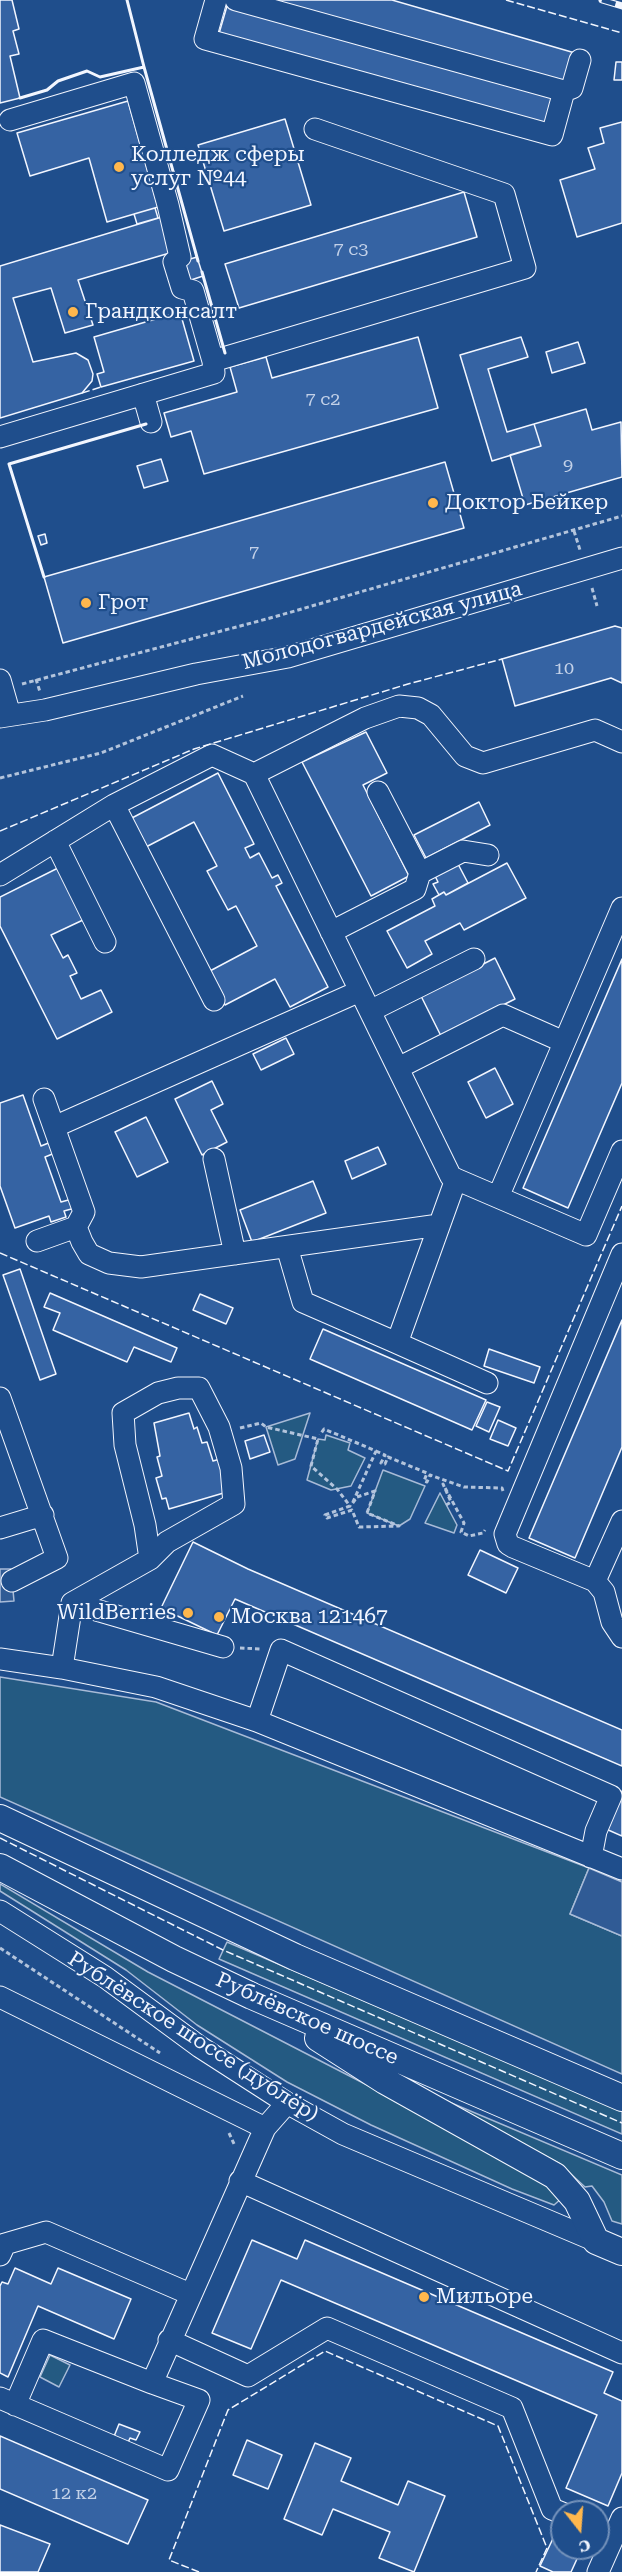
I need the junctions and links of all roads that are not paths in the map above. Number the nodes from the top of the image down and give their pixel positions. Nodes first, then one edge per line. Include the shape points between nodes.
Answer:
1 (216, 0) edge
2 (236, 0) edge
3 (580, 60) dead end
4 (564, 91) junction
5 (10, 120) dead end
6 (315, 129) dead end
7 (213, 361) junction
8 (143, 394) junction
9 (151, 422) dead end
10 (0, 437) edge
11 (616, 564) edge
12 (2, 685) edge
13 (5, 716) edge
14 (622, 742) edge
15 (254, 774) junction
16 (378, 792) dead end
17 (114, 805) junction
18 (54, 841) junction
19 (488, 855) dead end
20 (420, 873) junction
21 (0, 875) edge
22 (622, 908) edge
23 (331, 932) junction
24 (105, 942) dead end
25 (474, 959) dead end
26 (360, 991) junction
27 (214, 1000) dead end
28 (370, 1011) junction
29 (564, 1042) junction
30 (398, 1068) junction
31 (44, 1099) dead end
32 (54, 1127) junction
33 (622, 1151) edge
34 (214, 1159) dead end
35 (456, 1179) junction
36 (498, 1197) junction
37 (439, 1225) junction
38 (76, 1227) junction
39 (37, 1241) dead end
40 (287, 1246) junction
41 (236, 1254) junction
42 (622, 1254) edge
43 (397, 1343) junction
44 (487, 1383) dead end
45 (0, 1398) edge
46 (43, 1515) junction
47 (622, 1521) edge
48 (0, 1528) edge
49 (150, 1558) junction
50 (622, 1562) edge
51 (12, 1581) dead end
52 (600, 1586) junction
53 (72, 1603) junction
54 (622, 1636) edge
55 (223, 1647) road end
56 (0, 1659) edge
57 (62, 1668) junction
58 (257, 1721) junction
59 (0, 1818) edge
60 (591, 1857) junction
61 (0, 1867) edge
62 (622, 1869) edge
63 (2, 1916) edge
64 (252, 1996) junction
65 (0, 1997) edge
66 (622, 2098) edge
67 (287, 2103) junction
68 (265, 2128) junction
69 (622, 2156) edge
70 (240, 2181) junction
71 (596, 2241) junction
72 (622, 2252) edge
73 (0, 2255) edge
74 (190, 2294) junction
75 (169, 2340) junction
76 (622, 2353) edge
77 (152, 2383) junction
78 (7, 2402) edge
79 (550, 2504) edge
80 (611, 2528) edge
81 (598, 2572) edge

1 - 4 street via 205,39 552,135
2 - 4 street
3 - 4 street via 572,88
5 - 7 street via 134,83 180,257 174,262 182,288 193,291
6 - 7 street via 504,194 525,268
7 - 8 street via 214,373
8 - 9 street
8 - 10 street
11 - 13 street, Молодогвардейская улица via 288,657
12 - 13 street
14 - 15 street via 596,730 483,764 465,756 431,715 418,708 399,706 365,718
15 - 17 street via 212,755
15 - 23 street
16 - 20 street
17 - 18 street
17 - 27 street
18 - 21 street
18 - 24 street
19 - 20 street via 463,851
20 - 23 street via 415,889
22 - 29 street
23 - 26 street
25 - 28 street
26 - 28 street
26 - 32 street
28 - 30 street
29 - 30 street via 503,1015
29 - 36 street
30 - 35 street via 451,1177
31 - 32 street
32 - 38 street via 84,1212
33 - 36 street via 586,1235
34 - 41 street
35 - 36 street
35 - 37 street
37 - 40 street
37 - 43 street
38 - 39 street
38 - 41 street via 89,1254 109,1263 141,1267
40 - 41 street
40 - 43 street via 303,1302
42 - 52 street via 505,1534 513,1547
43 - 44 street
45 - 46 street
46 - 48 street
46 - 51 street via 57,1558
47 - 52 street
49 - 49 street via 167,1542 234,1504 231,1468 220,1430 199,1388 158,1393 123,1413 125,1445
49 - 53 street
50 - 52 street
52 - 54 street via 612,1622
53 - 55 street
53 - 57 street
56 - 57 street
57 - 58 street via 156,1687
58 - 60 street
58 - 60 street via 281,1650 611,1796 596,1831
59 - 66 main road via 295,1957
60 - 62 street
61 - 64 main road, Рублёвское шоссе
63 - 67 street, Рублёвское шоссе (дублёр) via 105,1977 200,2047
64 - 69 main road, Рублёвское шоссе
64 - 71 main road via 385,2081 555,2176 578,2201
65 - 68 street
67 - 68 street
67 - 71 street, Рублёвское шоссе (дублёр) via 343,2134
68 - 70 street
70 - 74 street
70 - 76 street
71 - 72 main road, Рублёвское шоссе (дублёр)
73 - 74 street via 5,2244 46,2232
74 - 75 street
75 - 77 street
75 - 79 street via 248,2376 327,2328 513,2408
77 - 78 street via 43,2340
77 - 78 street via 199,2400 168,2470
80 - 81 street

